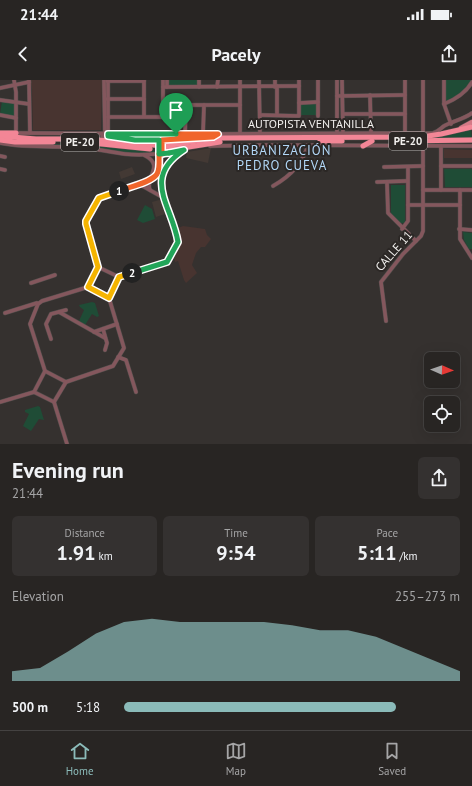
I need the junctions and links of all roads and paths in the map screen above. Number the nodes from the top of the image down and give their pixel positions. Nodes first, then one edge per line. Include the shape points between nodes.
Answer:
1 (14, 80) edge
2 (163, 80) edge
3 (167, 80) edge
4 (199, 80) edge
5 (218, 80) edge
6 (240, 80) edge
7 (259, 80) edge
8 (275, 80) edge
9 (299, 80) edge
10 (318, 80) edge
11 (337, 80) edge
12 (342, 80) edge
13 (405, 80) edge
14 (423, 80) edge
15 (444, 80) edge
16 (29, 81) edge
17 (106, 81) edge
18 (144, 81) edge
19 (472, 82) edge
20 (15, 86) junction
21 (276, 86) junction
22 (299, 86) junction
23 (165, 87) junction
24 (199, 87) junction
25 (218, 87) junction
26 (240, 87) junction
27 (259, 87) junction
28 (0, 88) edge
29 (370, 95) junction
30 (405, 95) junction
31 (337, 96) junction
32 (343, 96) junction
33 (106, 99) junction
34 (144, 99) junction
35 (0, 100) edge
36 (318, 102) junction
37 (16, 103) junction
38 (299, 103) junction
39 (29, 104) junction
40 (444, 104) junction
41 (163, 105) junction
42 (186, 105) junction
43 (204, 105) junction
44 (240, 105) junction
45 (472, 113) edge
46 (343, 114) junction
47 (371, 114) junction
48 (405, 114) junction
49 (0, 115) edge
50 (260, 115) junction
51 (277, 115) junction
52 (144, 116) junction
53 (163, 116) junction
54 (318, 116) dead end
55 (108, 117) junction
56 (185, 117) junction
57 (16, 118) junction
58 (472, 122) edge
59 (450, 124) junction
60 (472, 127) edge
61 (459, 129) junction
62 (0, 132) edge
63 (16, 133) junction
64 (30, 133) junction
65 (260, 133) junction
66 (371, 133) junction
67 (378, 133) junction
68 (423, 133) junction
69 (185, 134) junction
70 (203, 134) junction
71 (218, 134) junction
72 (240, 134) junction
73 (405, 134) junction
74 (107, 135) junction
75 (0, 136) edge
76 (340, 137) junction
77 (387, 137) junction
78 (247, 138) junction
79 (0, 140) edge
80 (472, 140) edge
81 (372, 141) junction
82 (0, 143) edge
83 (308, 145) junction
84 (363, 146) junction
85 (423, 146) junction
86 (441, 146) junction
87 (472, 146) edge
88 (160, 147) junction
89 (184, 150) junction
90 (143, 155) junction
91 (0, 156) edge
92 (5, 157) dead end
93 (423, 166) junction
94 (441, 166) junction
95 (472, 166) edge
96 (384, 167) dead end
97 (408, 167) junction
98 (0, 169) edge
99 (5, 170) dead end
100 (150, 179) junction
101 (161, 179) junction
102 (407, 181) junction
103 (377, 182) dead end
104 (387, 182) junction
105 (139, 184) junction
106 (161, 184) junction
107 (273, 186) dead end
108 (150, 190) junction
109 (423, 190) junction
110 (441, 190) junction
111 (460, 190) junction
112 (472, 190) edge
113 (154, 192) junction
114 (164, 198) junction
115 (408, 205) junction
116 (424, 205) junction
117 (460, 205) junction
118 (402, 229) junction
119 (459, 229) junction
120 (472, 230) edge
121 (416, 241) junction
122 (472, 258) edge
123 (98, 267) junction
124 (55, 275) dead end
125 (119, 277) junction
126 (31, 283) dead end
127 (88, 287) junction
128 (109, 298) junction
129 (38, 304) junction
130 (66, 310) dead end
131 (59, 312) junction
132 (5, 313) dead end
133 (386, 321) dead end
134 (117, 324) junction
135 (103, 329) junction
136 (94, 332) junction
137 (105, 338) junction
138 (51, 339) dead end
139 (104, 350) dead end
140 (118, 357) junction
141 (45, 371) junction
142 (66, 382) junction
143 (34, 392) junction
144 (136, 392) dead end
145 (0, 402) edge
146 (54, 402) junction
147 (67, 444) edge

1 - 20 street
2 - 23 street
3 - 23 street
4 - 24 street
5 - 25 street
6 - 26 street
7 - 27 street
8 - 21 street
9 - 22 street
10 - 36 street
11 - 31 street
12 - 32 street
13 - 30 street
14 - 68 street
15 - 40 street
16 - 20 street
16 - 39 street
17 - 18 street
17 - 33 street
18 - 34 street
19 - 40 street via 463,93
20 - 28 street
20 - 37 street
21 - 22 street
21 - 27 street
21 - 51 street
22 - 38 street
23 - 24 street
23 - 41 street
24 - 25 street
25 - 26 street
26 - 27 street
26 - 44 street
27 - 50 street
29 - 30 street
29 - 32 street
29 - 47 street
30 - 48 street
31 - 32 street
31 - 76 street
32 - 46 street
33 - 34 street
33 - 55 street
33 - 74 street
34 - 52 street
35 - 37 street
36 - 38 street
36 - 54 street
37 - 39 street
37 - 57 street
38 - 51 street via 299,116
39 - 64 street
40 - 59 street
41 - 42 street
41 - 53 street
42 - 43 street
42 - 56 street
43 - 44 street
43 - 70 street
44 - 72 street
45 - 59 street, AUTOPISTA VENTANILLA
46 - 47 street
46 - 76 street
47 - 48 street
47 - 66 street
48 - 73 street
49 - 57 street
50 - 51 street
50 - 65 street
52 - 53 street
52 - 55 street
53 - 56 street
55 - 74 street
56 - 69 street
57 - 63 street
58 - 61 main road
59 - 68 street, AUTOPISTA VENTANILLA via 437,132
60 - 61 highway, PE-20
61 - 77 highway, PE-20 via 428,136
62 - 63 highway
63 - 64 street
64 - 74 street
65 - 72 street, AUTOPISTA VENTANILLA
65 - 76 street, AUTOPISTA VENTANILLA
66 - 67 street, AUTOPISTA VENTANILLA
66 - 76 street, AUTOPISTA VENTANILLA
67 - 73 street, AUTOPISTA VENTANILLA
67 - 77 highway
68 - 73 street, AUTOPISTA VENTANILLA
69 - 70 street, AUTOPISTA VENTANILLA
69 - 74 street, AUTOPISTA VENTANILLA
70 - 71 street, AUTOPISTA VENTANILLA
71 - 72 street, AUTOPISTA VENTANILLA
71 - 88 street, AUTOPISTA VENTANILLA
72 - 78 highway
74 - 88 street, AUTOPISTA VENTANILLA
75 - 88 highway, PE-20 via 88,139
76 - 77 highway, PE-20
76 - 78 highway, AUTOPISTA VENTANILLA / PE-20
76 - 81 highway, PE-20
76 - 88 highway, AUTOPISTA VENTANILLA / PE-20 via 219,142 176,149
78 - 88 highway, AUTOPISTA VENTANILLA / PE-20 via 211,139
79 - 88 highway, PE-20
80 - 81 highway, PE-20
81 - 84 highway
82 - 90 street via 97,149
83 - 84 street, AUTOPISTA VENTANILLA
83 - 89 street, AUTOPISTA VENTANILLA via 226,145
83 - 107 street via 305,156 288,176
84 - 85 street, AUTOPISTA VENTANILLA
85 - 86 street, AUTOPISTA VENTANILLA
85 - 93 street, CALLE 11
86 - 87 street, AUTOPISTA VENTANILLA
86 - 94 street
88 - 89 street, AUTOPISTA VENTANILLA
88 - 90 street
88 - 100 street via 158,171
88 - 101 street
89 - 101 street via 170,161
90 - 100 street via 150,158 153,163 154,170
91 - 92 street
93 - 97 street
93 - 109 street, CALLE 11
94 - 95 street
94 - 110 street
96 - 97 street
97 - 102 street
98 - 99 street
100 - 105 street
100 - 108 street
101 - 106 street
102 - 104 street
102 - 115 street
103 - 104 street
104 - 118 street via 388,213
105 - 108 street
105 - 123 street via 100,197 86,221
106 - 113 street
106 - 114 street
108 - 113 street
109 - 110 street
109 - 116 street, CALLE 11
110 - 111 street
111 - 112 street
111 - 117 street
113 - 114 street
114 - 125 street via 178,241 169,260
115 - 116 street
115 - 118 street via 408,221
116 - 117 street
116 - 121 street, CALLE 11 via 423,231
117 - 119 street
118 - 121 street
119 - 120 street
119 - 122 street via 461,242
121 - 133 street, CALLE 11 via 381,282
123 - 125 street
123 - 127 street
124 - 126 street
125 - 128 street
127 - 128 street
127 - 129 street
128 - 134 street
129 - 132 street
129 - 141 street via 30,324
130 - 131 street
131 - 136 street
131 - 138 street via 51,314 46,324
134 - 135 street
134 - 140 street via 124,348
135 - 136 street
135 - 137 street
136 - 137 street
137 - 139 street via 107,343
140 - 142 street via 113,366
140 - 144 street via 126,360
141 - 142 street
141 - 143 street
142 - 146 street
143 - 145 street
143 - 146 street
146 - 147 street

